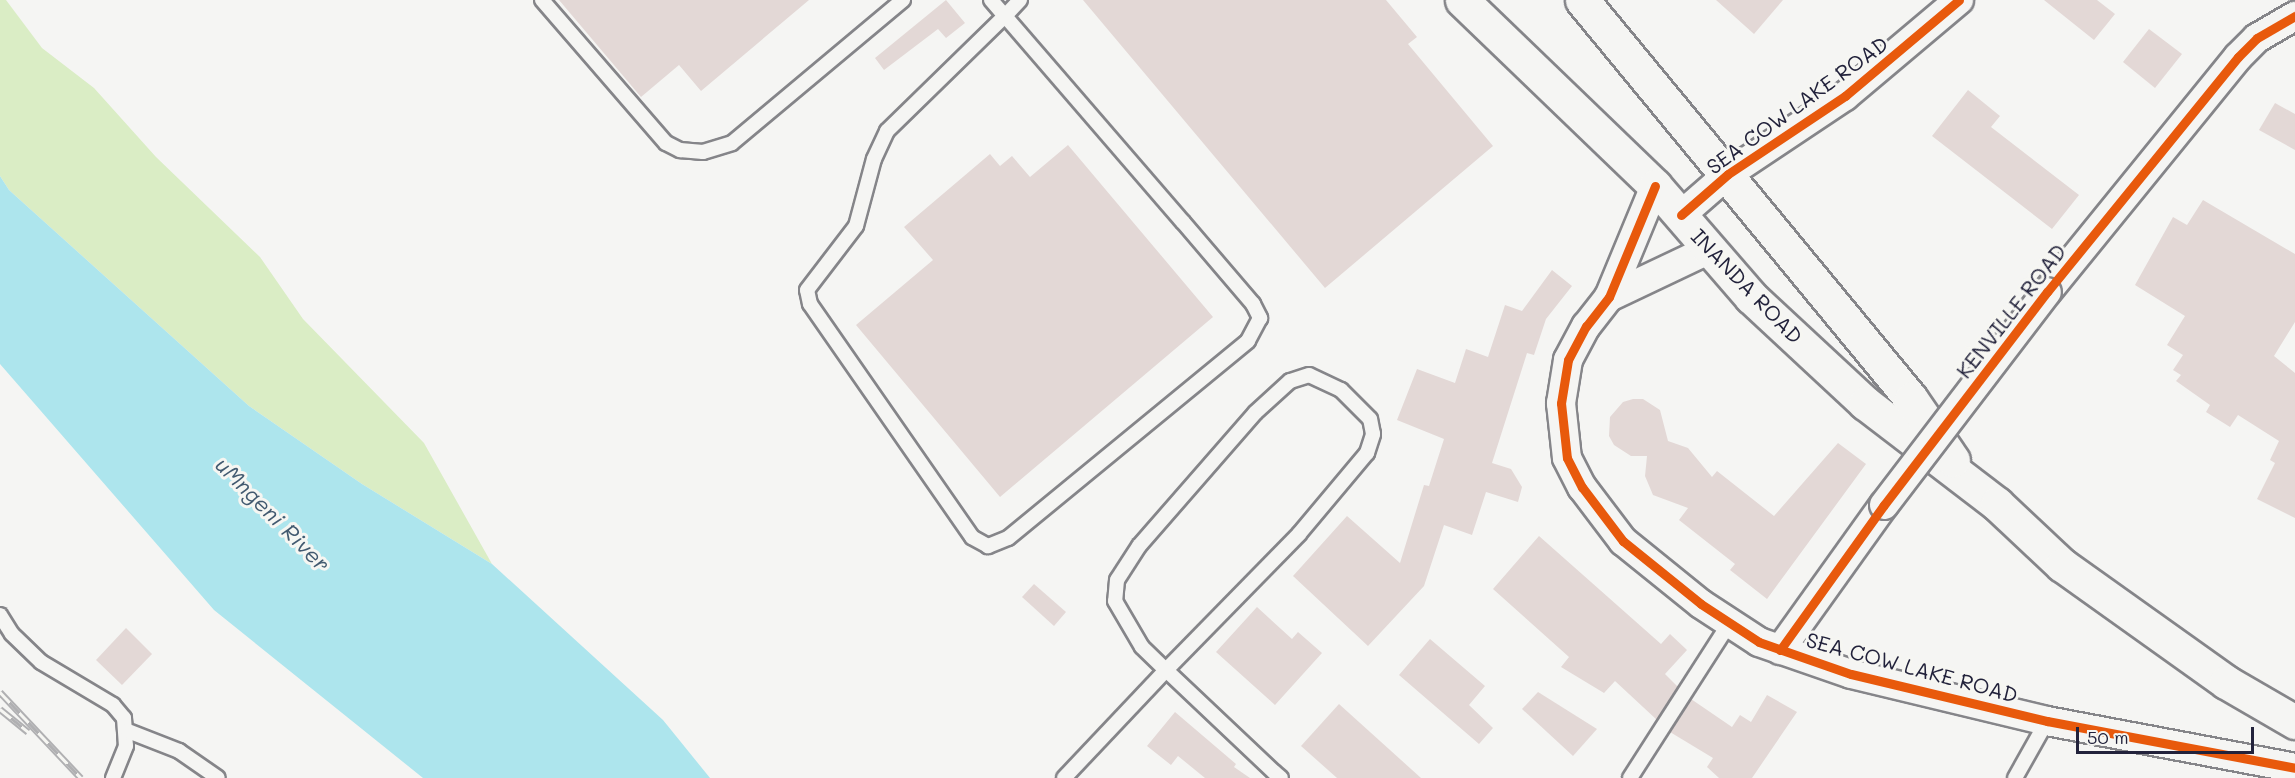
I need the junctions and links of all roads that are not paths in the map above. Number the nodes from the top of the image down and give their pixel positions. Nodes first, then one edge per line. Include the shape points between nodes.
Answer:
1 (542, 0) edge
2 (903, 0) edge
3 (991, 0) edge
4 (1020, 0) edge
5 (1462, 0) edge
6 (1582, 0) edge
7 (1959, 0) edge
8 (1005, 16) junction
9 (2295, 16) edge
10 (1728, 174) junction
11 (1655, 186) junction
12 (1681, 215) junction
13 (1708, 250) junction
14 (1609, 297) junction
15 (1967, 482) junction
16 (0, 615) edge
17 (1730, 624) junction
18 (1780, 650) junction
19 (1166, 670) junction
20 (2047, 721) junction
21 (2295, 722) edge
22 (128, 731) junction
23 (2295, 768) edge
24 (113, 778) edge
25 (218, 778) edge
26 (1064, 778) edge
27 (1281, 778) edge
28 (1630, 778) edge
29 (2015, 778) edge

1 - 2 lane via 666,143 680,150 703,152 732,143
3 - 8 lane
4 - 8 lane
5 - 11 main road, INANDA ROAD
6 - 10 main road, INANDA ROAD
7 - 10 street, SEA COW LAKE ROAD via 1845,96
8 - 8 lane via 887,130 874,159 856,226 807,290 814,311 972,537 988,546 1008,538 1248,341 1260,318 1253,304
9 - 18 street, KENVILLE ROAD, bridge via 2257,38 2238,57 2047,292 1884,505
10 - 12 street, SEA COW LAKE ROAD
10 - 15 main road, INANDA ROAD via 1826,300 1911,399
11 - 12 main road, INANDA ROAD
11 - 14 street, SEA COW LAKE ROAD
12 - 13 main road, INANDA ROAD
13 - 14 street, SEA COW LAKE ROAD
13 - 15 main road, INANDA ROAD via 1751,297 1865,403
14 - 17 street, SEA COW LAKE ROAD via 1586,326 1568,360 1561,403 1567,458 1582,487 1623,541
15 - 21 main road, INANDA ROAD via 2062,565 2207,669
16 - 22 lane via 12,634 41,662 113,705 124,718
17 - 18 street, SEA COW LAKE ROAD
17 - 28 lane
18 - 20 street, SEA COW LAKE ROAD via 1851,675
19 - 19 lane via 1129,630 1115,601 1124,563 1274,394 1290,381 1309,375 1327,381 1370,419 1373,434 1367,453 1299,534
19 - 26 lane
19 - 27 lane
20 - 23 street, SEA COW LAKE ROAD
20 - 29 lane
22 - 24 lane
22 - 25 lane via 179,751

